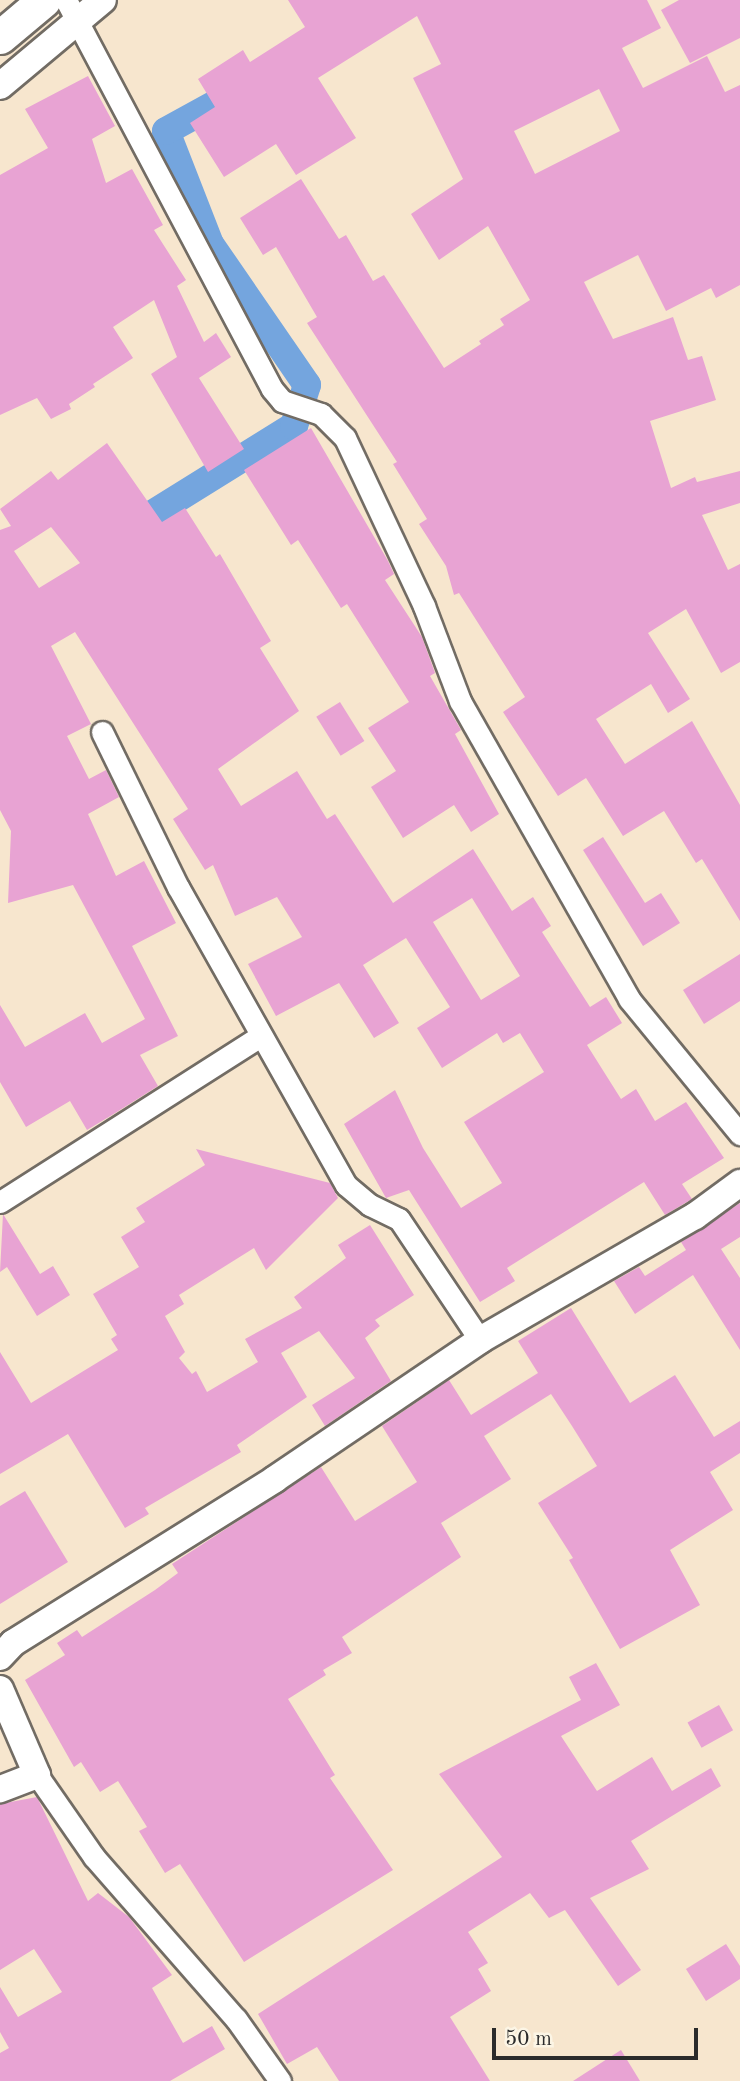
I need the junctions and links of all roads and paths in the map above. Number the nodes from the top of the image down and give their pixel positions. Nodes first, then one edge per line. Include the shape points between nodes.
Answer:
1 (44, 0) edge
2 (103, 0) edge
3 (72, 10) edge
4 (0, 37) edge
5 (0, 86) edge
6 (102, 732) dead end
7 (261, 1036) junction
8 (740, 1134) edge
9 (740, 1183) edge
10 (0, 1202) edge
11 (480, 1340) junction
12 (0, 1657) edge
13 (0, 1689) edge
14 (37, 1775) junction
15 (0, 1788) edge
16 (280, 2081) edge

1 - 4 main road
2 - 3 street
3 - 5 street
3 - 8 street via 271,389 282,401 321,414 345,438 424,606 460,701 629,999
6 - 7 street via 178,887
7 - 10 street
7 - 11 street via 346,1185 370,1205 400,1219
9 - 11 street via 695,1216
11 - 12 street via 275,1479 13,1643
13 - 14 street
14 - 15 street
14 - 16 street via 94,1857 236,2020

